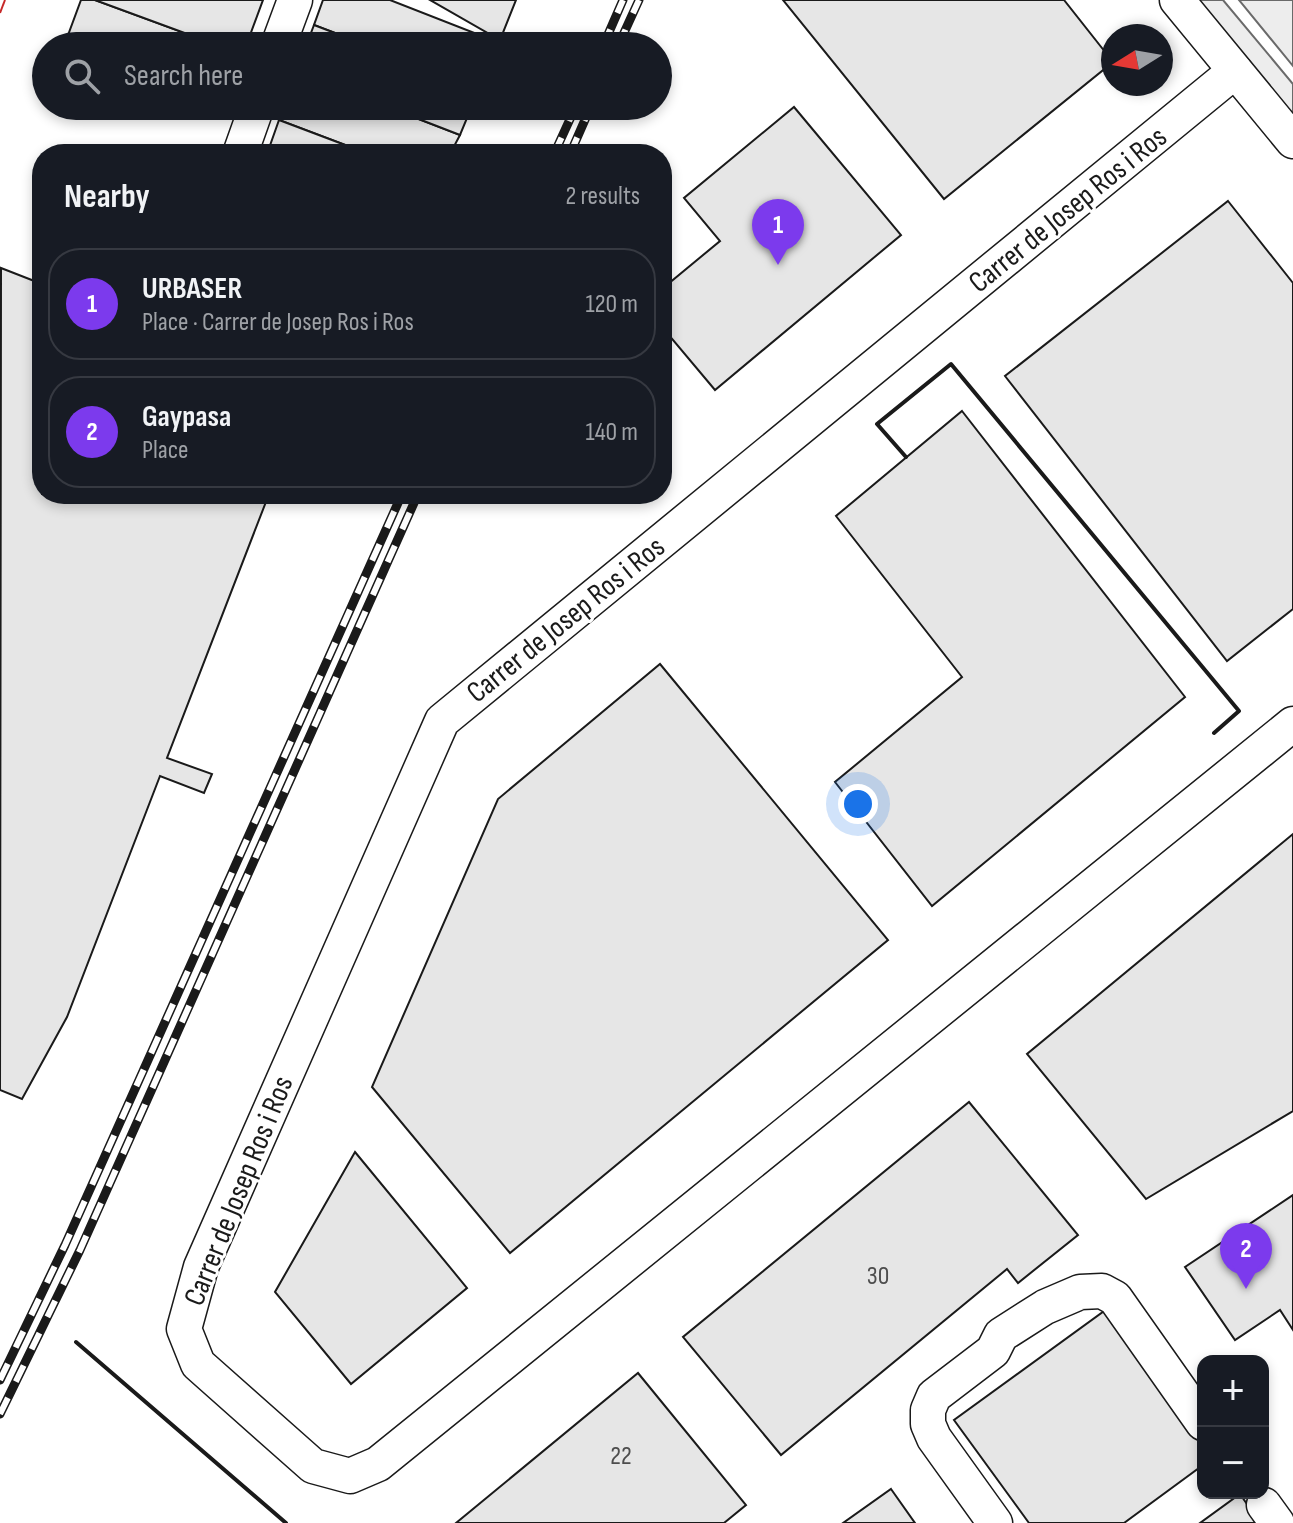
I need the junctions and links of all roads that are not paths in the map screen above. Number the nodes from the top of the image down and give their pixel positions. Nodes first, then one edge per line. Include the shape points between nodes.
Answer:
1 (295, 0) edge
2 (1177, 0) edge
3 (283, 32) edge
4 (1235, 71) junction
5 (252, 120) edge
6 (1293, 141) edge
7 (244, 144) edge
8 (1293, 724) edge
9 (1197, 1414) edge
10 (995, 1523) edge

1 - 3 street
2 - 4 street
4 - 6 street
4 - 8 street, Carrer de Josep Ros i Ros via 442,721 201,1267 184,1329 198,1364 313,1466 350,1476 378,1464
5 - 7 street
9 - 10 street via 1115,1298 1102,1291 1080,1292 1045,1307 1001,1335 993,1351 934,1396 928,1410 934,1438

